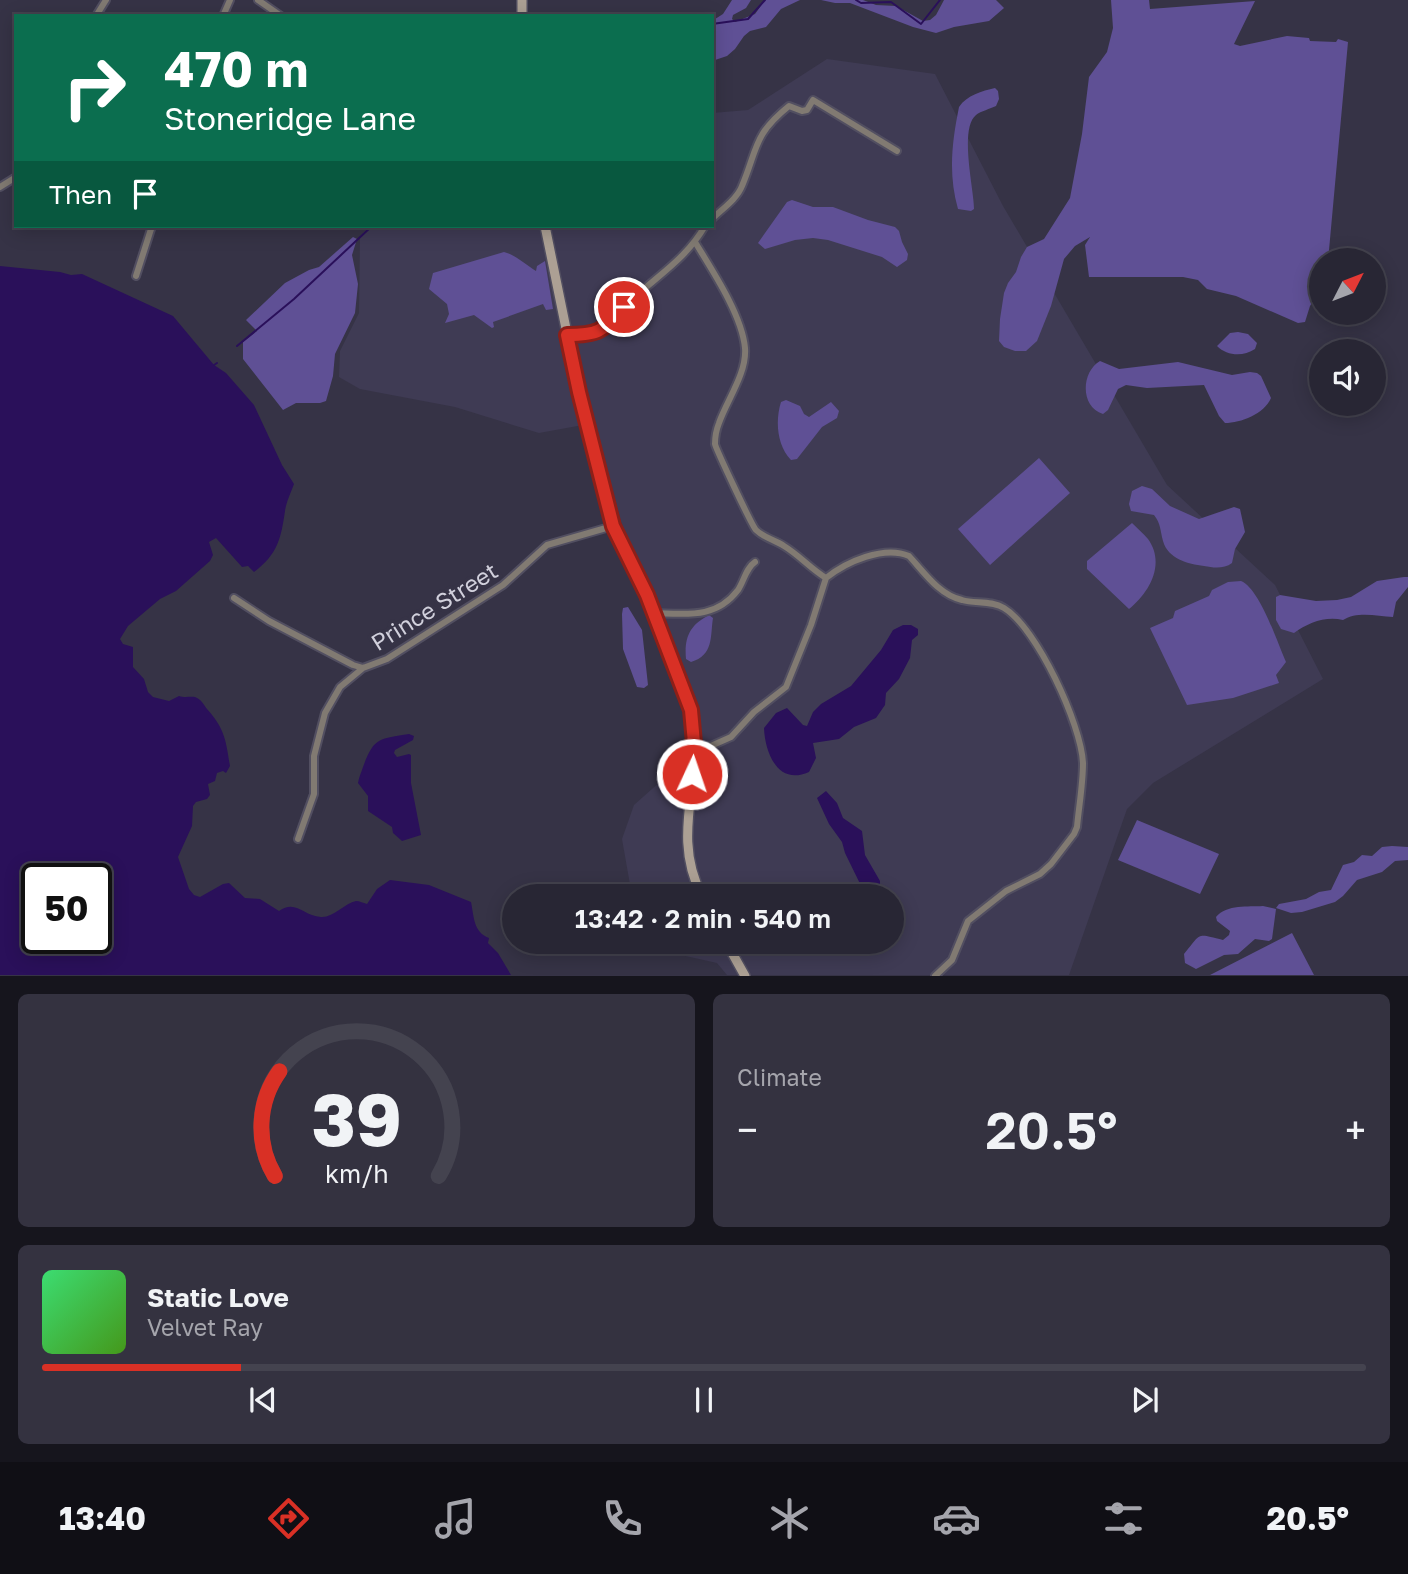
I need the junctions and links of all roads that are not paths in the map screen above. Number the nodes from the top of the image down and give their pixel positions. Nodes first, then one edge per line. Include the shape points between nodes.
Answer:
1 (258, 0) edge
2 (278, 14) edge
3 (897, 151) dead end
4 (714, 217) edge
5 (151, 228) edge
6 (545, 228) edge
7 (704, 228) edge
8 (695, 242) junction
9 (136, 275) dead end
10 (567, 335) junction
11 (613, 526) junction
12 (755, 562) dead end
13 (826, 578) junction
14 (234, 598) dead end
15 (655, 614) junction
16 (363, 668) junction
17 (695, 754) junction
18 (298, 839) dead end
19 (697, 884) edge
20 (733, 954) edge
21 (745, 975) edge
22 (935, 975) edge

1 - 2 street
3 - 4 street via 813,100 807,110 789,106 762,132 742,187
5 - 9 street
6 - 10 main road
7 - 8 street
8 - 10 street via 603,328 592,334
8 - 13 street via 732,309 745,344 715,444 755,529
10 - 11 main road
11 - 15 main road
11 - 16 street, Prince Street via 547,545 490,594 387,659
12 - 15 street via 720,608 697,614
13 - 17 street via 786,687 731,737
13 - 22 street via 860,560 902,553 949,595 1001,606 1022,625 1051,671 1078,737 1083,761 1074,834 1040,874 1006,891 968,920 952,960
14 - 16 street, Prince Street via 291,633
15 - 17 main road via 691,710
16 - 18 street via 341,687 325,713 314,756 314,794
17 - 19 main road via 687,851
20 - 21 main road

